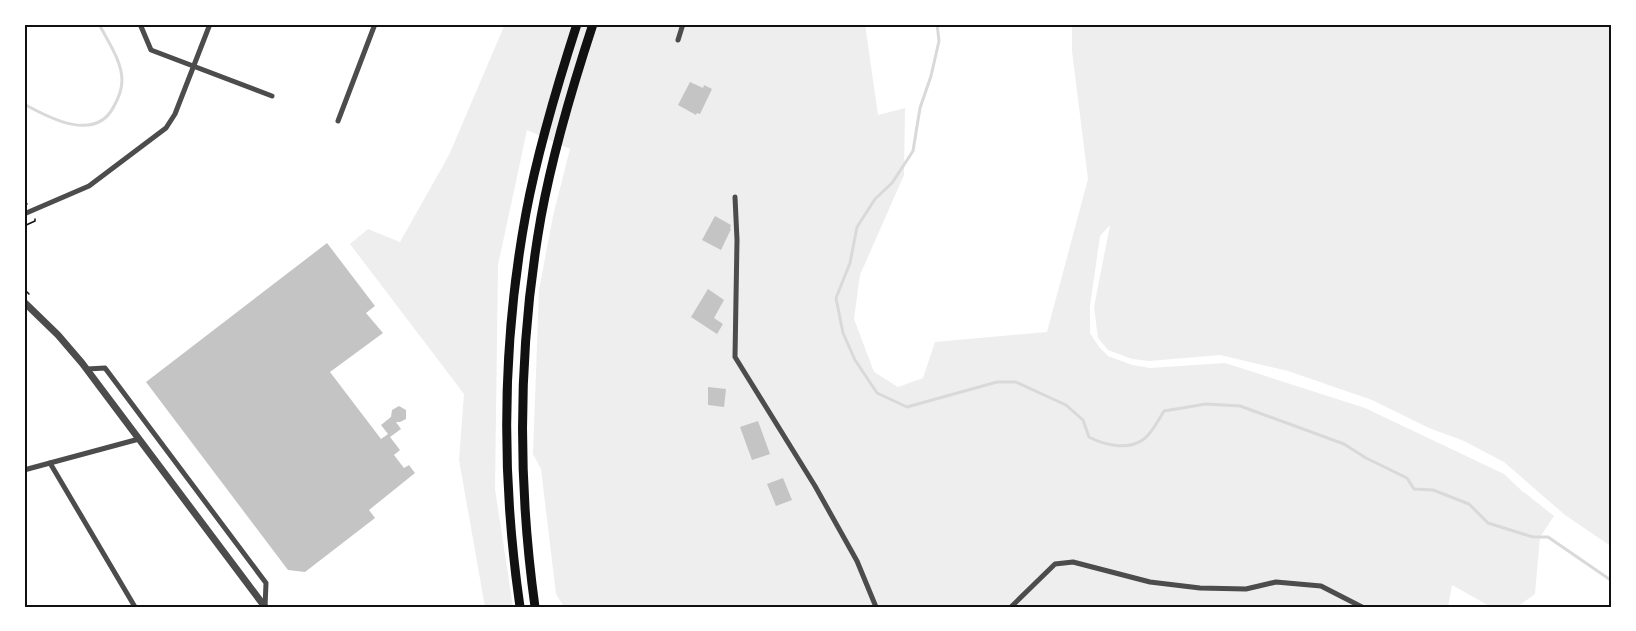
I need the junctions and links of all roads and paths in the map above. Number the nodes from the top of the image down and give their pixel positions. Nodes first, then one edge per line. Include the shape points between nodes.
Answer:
1 (140, 24) edge
2 (210, 24) edge
3 (375, 24) edge
4 (577, 24) edge
5 (592, 24) edge
6 (683, 24) edge
7 (678, 40) dead end
8 (193, 67) junction
9 (272, 96) dead end
10 (338, 121) dead end
11 (735, 197) dead end
12 (24, 214) edge
13 (24, 302) edge
14 (87, 369) junction
15 (139, 439) junction
16 (50, 463) junction
17 (24, 470) edge
18 (135, 607) edge
19 (265, 607) edge
20 (520, 607) edge
21 (535, 607) edge
22 (876, 607) edge
23 (1011, 607) edge
24 (1362, 607) edge

1 - 8 street via 152,50
2 - 8 street
3 - 10 street
4 - 20 highway via 535,173 510,334 507,468
5 - 21 highway via 549,176 528,306 522,458
6 - 7 street
8 - 9 street
8 - 12 street via 166,128 89,186
11 - 22 street via 735,357 857,561
13 - 14 street
14 - 15 street
14 - 19 street via 105,368 252,564 266,583
15 - 16 street
15 - 19 street
16 - 17 street
16 - 18 street
23 - 24 street via 1055,564 1073,561 1150,582 1200,588 1246,588 1276,582 1321,586

